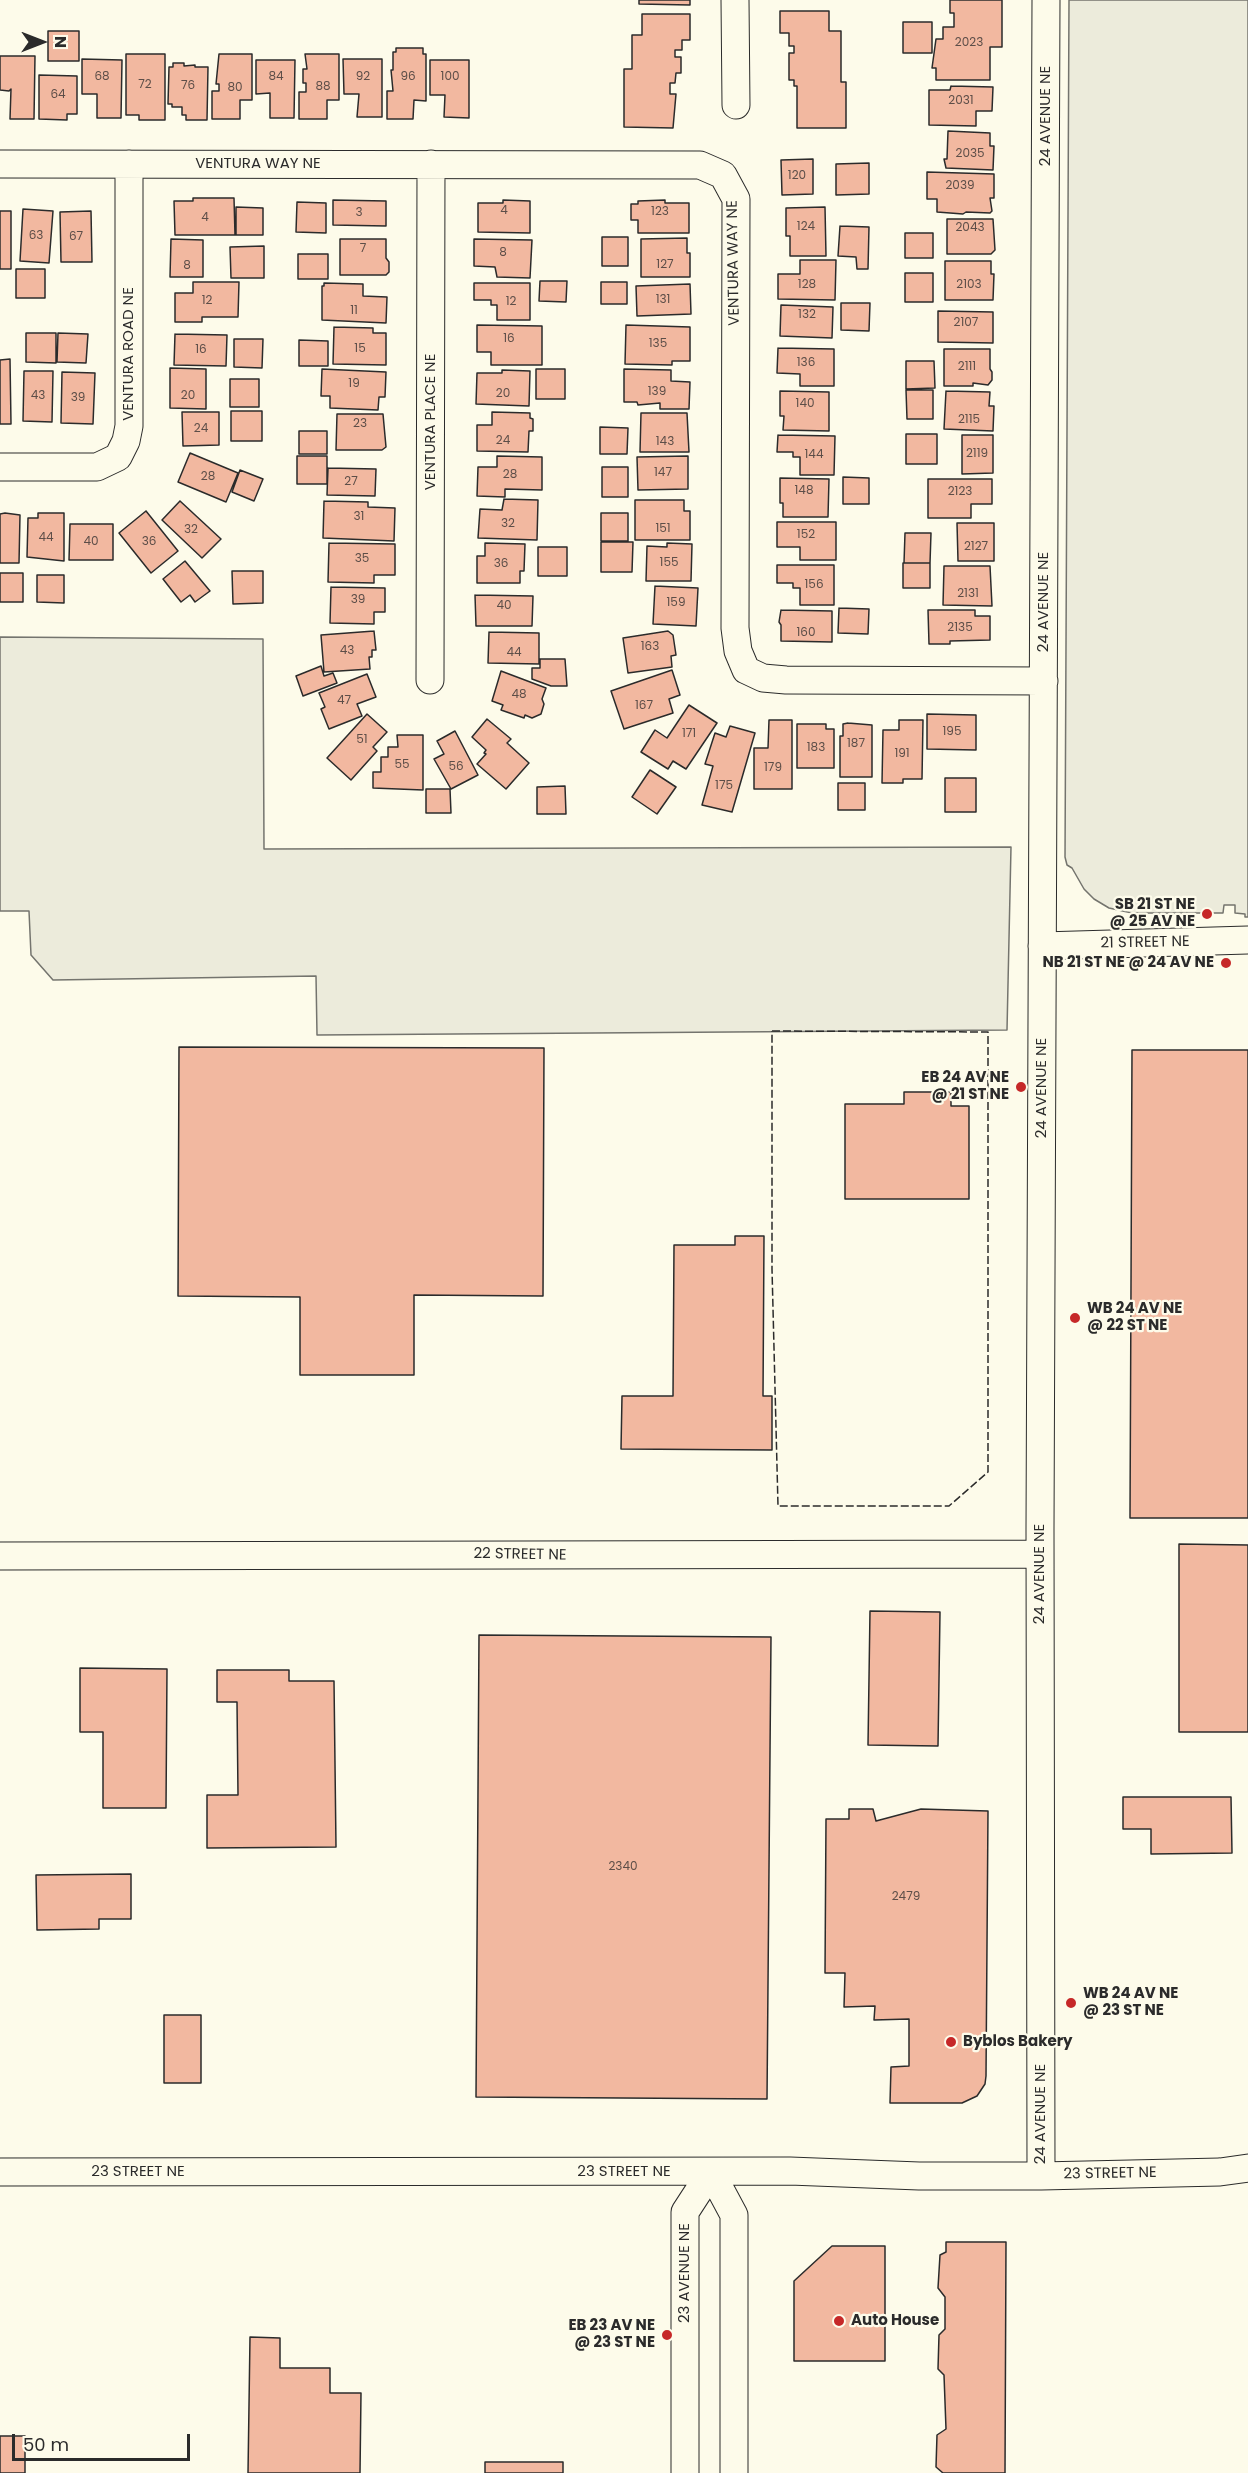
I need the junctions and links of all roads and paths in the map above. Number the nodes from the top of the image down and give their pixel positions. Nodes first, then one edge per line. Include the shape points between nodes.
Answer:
1 (735, 0) edge
2 (1046, 0) edge
3 (736, 105) dead end
4 (0, 164) edge
5 (129, 164) junction
6 (431, 164) junction
7 (0, 467) edge
8 (430, 680) dead end
9 (1044, 681) junction
10 (1248, 940) edge
11 (1042, 946) junction
12 (1040, 1554) junction
13 (0, 1556) edge
14 (1248, 2168) edge
15 (0, 2172) edge
16 (711, 2172) junction
17 (1041, 2176) junction
18 (685, 2473) edge
19 (734, 2473) edge

1 - 3 street
2 - 9 street, 24 AVENUE NE
4 - 5 street, VENTURA WAY NE
5 - 6 street, VENTURA WAY NE
5 - 7 street, VENTURA ROAD NE via 126,441 118,457 98,468
6 - 8 street, VENTURA PLACE NE
6 - 9 street, VENTURA WAY NE via 700,165 723,176 736,199 735,628 746,670 763,678 786,680
9 - 11 street, 24 AVENUE NE
10 - 11 street, 21 STREET NE
11 - 12 street, 24 AVENUE NE
12 - 13 street, 22 STREET NE
12 - 17 street, 24 AVENUE NE
14 - 17 street, 23 STREET NE
15 - 16 street, 23 STREET NE
16 - 17 street, 23 STREET NE
16 - 18 street, 23 AVENUE NE via 685,2212
16 - 19 street via 734,2215

